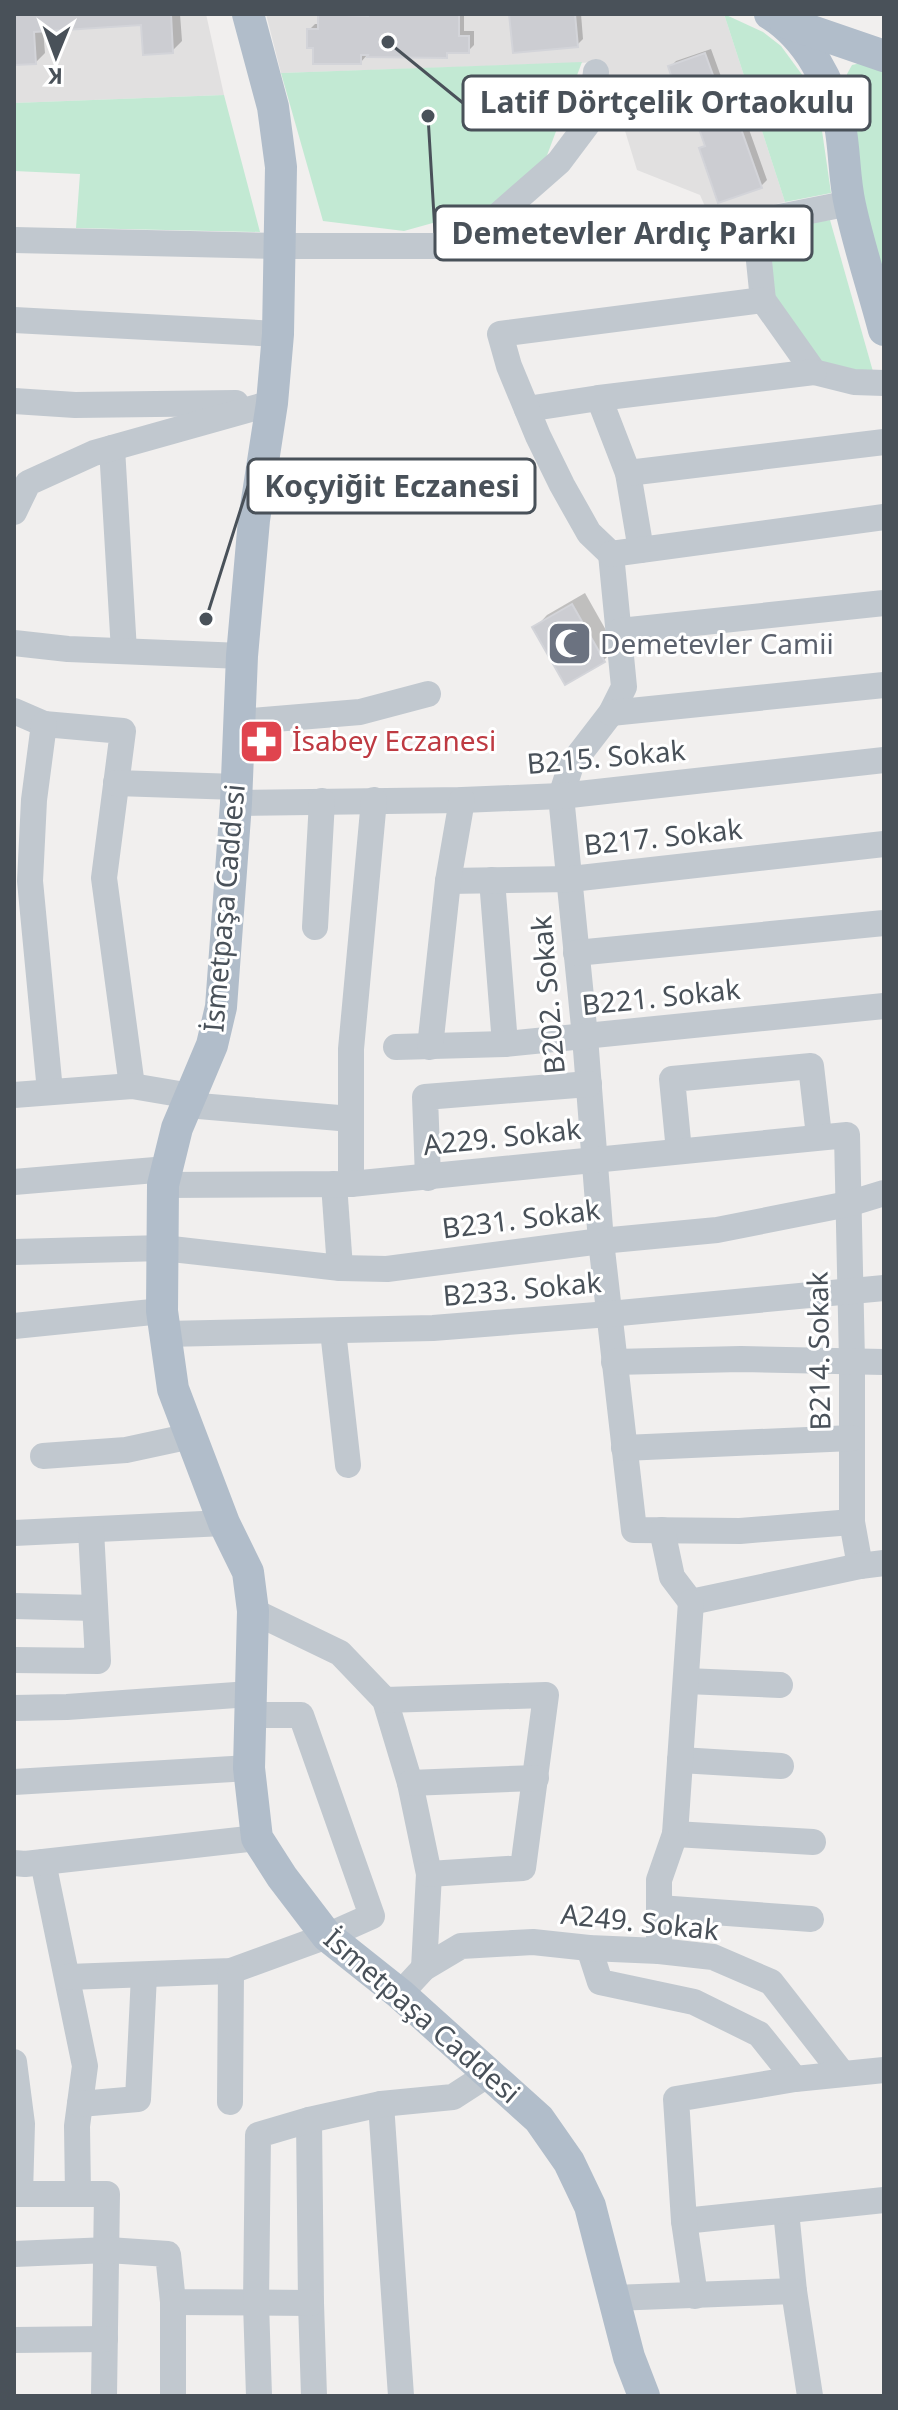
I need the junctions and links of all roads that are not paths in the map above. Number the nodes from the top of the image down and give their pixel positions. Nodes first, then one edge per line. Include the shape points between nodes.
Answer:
1 (226, 14) edge
2 (248, 14) edge
3 (770, 16) edge
4 (844, 42) junction
5 (884, 56) edge
6 (817, 65) junction
7 (596, 72) dead end
8 (850, 203) junction
9 (755, 222) junction
10 (280, 231) junction
11 (14, 240) edge
12 (442, 246) junction
13 (763, 300) junction
14 (14, 320) edge
15 (884, 330) edge
16 (278, 334) junction
17 (814, 372) junction
18 (884, 383) edge
19 (599, 398) junction
20 (14, 401) edge
21 (272, 403) junction
22 (527, 409) junction
23 (884, 442) edge
24 (112, 448) junction
25 (628, 473) junction
26 (21, 483) edge
27 (14, 512) edge
28 (884, 517) edge
29 (641, 550) junction
30 (611, 554) junction
31 (884, 603) edge
32 (620, 631) junction
33 (14, 643) edge
34 (124, 651) junction
35 (242, 656) junction
36 (884, 685) edge
37 (428, 694) dead end
38 (14, 711) edge
39 (611, 713) junction
40 (239, 722) junction
41 (44, 724) junction
42 (884, 760) edge
43 (116, 783) junction
44 (237, 795) junction
45 (561, 796) junction
46 (374, 800) junction
47 (462, 800) junction
48 (322, 801) junction
49 (884, 844) edge
50 (571, 879) junction
51 (492, 880) junction
52 (448, 881) junction
53 (884, 923) edge
54 (315, 927) dead end
55 (576, 953) junction
56 (884, 1006) edge
57 (585, 1037) junction
58 (505, 1044) junction
59 (396, 1047) dead end
60 (430, 1047) junction
61 (589, 1084) junction
62 (132, 1086) junction
63 (50, 1091) junction
64 (14, 1095) edge
65 (189, 1100) junction
66 (351, 1119) junction
67 (847, 1135) joint
68 (819, 1136) junction
69 (679, 1151) junction
70 (595, 1159) junction
71 (165, 1177) junction
72 (428, 1178) junction
73 (14, 1182) edge
74 (342, 1184) junction
75 (884, 1193) edge
76 (848, 1204) junction
77 (601, 1241) junction
78 (163, 1248) junction
79 (14, 1252) edge
80 (340, 1268) junction
81 (884, 1288) edge
82 (851, 1290) junction
83 (609, 1314) junction
84 (163, 1322) junction
85 (14, 1326) edge
86 (333, 1331) junction
87 (852, 1361) junction
88 (614, 1362) junction
89 (884, 1362) edge
90 (191, 1436) junction
91 (852, 1438) junction
92 (624, 1448) junction
93 (43, 1456) dead end
94 (348, 1465) dead end
95 (852, 1522) junction
96 (224, 1523) junction
97 (91, 1530) junction
98 (662, 1530) junction
99 (14, 1533) edge
100 (872, 1564) edge
101 (691, 1602) junction
102 (14, 1606) edge
103 (95, 1608) junction
104 (253, 1611) junction
105 (14, 1660) edge
106 (686, 1681) junction
107 (780, 1685) dead end
108 (385, 1700) junction
109 (250, 1704) junction
110 (14, 1708) edge
111 (680, 1760) junction
112 (781, 1766) dead end
113 (249, 1768) junction
114 (536, 1778) junction
115 (14, 1782) edge
116 (410, 1783) junction
117 (675, 1834) junction
118 (257, 1838) junction
119 (813, 1842) dead end
120 (43, 1862) junction
121 (14, 1863) edge
122 (429, 1874) junction
123 (659, 1908) junction
124 (811, 1919) dead end
125 (327, 1936) junction
126 (589, 1948) junction
127 (659, 1951) junction
128 (424, 1968) junction
129 (231, 1971) junction
130 (144, 1975) junction
131 (68, 1977) junction
132 (400, 1994) junction
133 (14, 2062) edge
134 (884, 2070) edge
135 (842, 2073) junction
136 (487, 2075) junction
137 (795, 2079) junction
138 (230, 2102) dead end
139 (80, 2104) junction
140 (381, 2104) junction
141 (309, 2120) junction
142 (17, 2194) edge
143 (78, 2194) junction
144 (884, 2200) edge
145 (786, 2211) junction
146 (684, 2221) junction
147 (108, 2250) junction
148 (14, 2254) edge
149 (794, 2291) junction
150 (695, 2296) junction
151 (613, 2298) junction
152 (173, 2302) junction
153 (256, 2303) junction
154 (311, 2303) junction
155 (105, 2339) junction
156 (14, 2340) edge
157 (104, 2396) edge
158 (173, 2396) edge
159 (259, 2396) edge
160 (314, 2396) edge
161 (401, 2396) edge
162 (644, 2396) edge
163 (810, 2396) edge

1 - 10 main road, İsmetpaşa Caddesi
2 - 10 main road, İsmetpaşa Caddesi via 273,107 281,167
3 - 4 main road
3 - 6 main road via 804,45
4 - 5 main road
4 - 6 main road via 822,51
6 - 8 main road via 840,123
7 - 12 street via 589,122 559,162 495,218
8 - 9 street
8 - 15 main road
9 - 12 street via 631,237
9 - 13 street
10 - 11 street
10 - 12 street
10 - 16 main road, İsmetpaşa Caddesi
13 - 17 street
13 - 22 street via 500,334
14 - 16 street
16 - 21 main road, İsmetpaşa Caddesi
17 - 18 street
17 - 19 street
19 - 22 street
19 - 25 street
20 - 21 street
21 - 24 street
21 - 35 main road, İsmetpaşa Caddesi via 254,520
22 - 30 street via 589,533
23 - 25 street
24 - 26 street
24 - 34 street
25 - 29 street
26 - 27 street
28 - 29 street
29 - 30 street
30 - 32 street, B202. Sokak
31 - 32 street
32 - 39 street, B202. Sokak via 624,687
33 - 34 street
34 - 35 street
35 - 40 main road, İsmetpaşa Caddesi
36 - 39 street
37 - 40 street via 360,712
38 - 41 street
39 - 45 street, B202. Sokak via 571,765
40 - 44 main road, İsmetpaşa Caddesi
41 - 43 street via 123,731
41 - 63 street via 30,881
42 - 45 street, B215. Sokak
43 - 44 street, B215. Sokak
43 - 62 street via 104,878
44 - 48 street, B215. Sokak
44 - 65 main road, İsmetpaşa Caddesi via 221,1007
45 - 47 street, B215. Sokak
45 - 50 street, B202. Sokak
46 - 47 street, B215. Sokak
46 - 48 street, B215. Sokak
46 - 66 street via 351,1049
47 - 52 street
48 - 54 street
49 - 50 street, B217. Sokak
50 - 51 street, B217. Sokak
50 - 55 street, B202. Sokak
51 - 52 street, B217. Sokak
51 - 58 street
52 - 60 street
53 - 55 street
55 - 57 street, B202. Sokak
56 - 57 street, B221. Sokak
57 - 58 street, B221. Sokak
57 - 61 street, B202. Sokak
58 - 60 street, B221. Sokak
59 - 60 street, B221. Sokak
61 - 70 street, B202. Sokak
61 - 72 street via 425,1097
62 - 63 street
62 - 65 street
63 - 64 street
65 - 66 street
65 - 71 main road, İsmetpaşa Caddesi
66 - 74 street
67 - 68 street, A229. Sokak
67 - 76 street, B214. Sokak
68 - 69 street, A229. Sokak
68 - 69 street via 811,1066 672,1079
69 - 70 street, A229. Sokak
70 - 72 street, A229. Sokak
70 - 77 street, B202. Sokak
71 - 73 street, A229. Sokak
71 - 74 street, A229. Sokak
71 - 78 main road, İsmetpaşa Caddesi
72 - 74 street, A229. Sokak
74 - 80 street
75 - 76 street, B231. Sokak
76 - 77 street, B231. Sokak via 717,1230
76 - 82 street, B214. Sokak
77 - 80 street, B231. Sokak via 387,1269
77 - 83 street, B202. Sokak
78 - 79 street, B231. Sokak
78 - 80 street, B231. Sokak
78 - 84 main road, İsmetpaşa Caddesi
81 - 82 street, B233. Sokak
82 - 83 street, B233. Sokak
82 - 87 street, B214. Sokak
83 - 86 street, B233. Sokak
83 - 88 street, B202. Sokak
84 - 85 street, B233. Sokak
84 - 86 street, B233. Sokak
84 - 90 main road, İsmetpaşa Caddesi via 173,1389
86 - 94 street
87 - 88 street
87 - 89 street
87 - 91 street, B214. Sokak
88 - 92 street, B202. Sokak
90 - 93 street via 126,1450
90 - 96 main road, İsmetpaşa Caddesi
91 - 92 street
91 - 95 street, B214. Sokak
92 - 98 street, B202. Sokak via 634,1530
95 - 98 street via 740,1531
95 - 100 street, B214. Sokak
96 - 97 street
96 - 104 main road, İsmetpaşa Caddesi via 248,1572
97 - 99 street
97 - 103 street
98 - 101 street via 672,1577
100 - 101 street
101 - 106 street
102 - 103 street
103 - 105 street via 98,1661
104 - 108 street via 340,1653
104 - 109 main road, İsmetpaşa Caddesi
106 - 107 street
106 - 111 street
108 - 114 street via 546,1695
108 - 116 street
109 - 110 street
109 - 113 main road, İsmetpaşa Caddesi
109 - 125 street via 301,1715 372,1916
111 - 112 street
111 - 117 street
113 - 115 street
113 - 118 main road, İsmetpaşa Caddesi
114 - 116 street
114 - 122 street via 523,1868
116 - 122 street
117 - 119 street
117 - 123 street via 659,1880
118 - 120 street
118 - 125 main road, İsmetpaşa Caddesi
120 - 121 street
120 - 131 street
122 - 128 street
123 - 124 street
123 - 127 street
125 - 129 street
125 - 132 main road, İsmetpaşa Caddesi
126 - 127 street, A249. Sokak
126 - 128 street, A249. Sokak via 533,1942 461,1946
126 - 137 street via 600,1982 694,2002 759,2034
127 - 135 street, A249. Sokak via 713,1957 771,1982
128 - 132 street, A249. Sokak
129 - 130 street
129 - 138 street
130 - 131 street
130 - 139 street via 138,2099
131 - 139 street via 85,2066
132 - 136 main road, İsmetpaşa Caddesi
133 - 142 street via 22,2124
134 - 135 street
135 - 137 street
136 - 140 street via 453,2097
136 - 151 main road, İsmetpaşa Caddesi via 539,2119 569,2162 590,2206
137 - 146 street via 676,2099
139 - 143 street
140 - 141 street
140 - 161 street
141 - 153 street via 258,2135
141 - 154 street
142 - 143 street
143 - 147 street via 107,2194
144 - 145 street
145 - 146 street
145 - 149 street
146 - 150 street
147 - 148 street
147 - 152 street via 168,2254
147 - 155 street
149 - 150 street
149 - 163 street
150 - 151 street
151 - 162 main road, İsmetpaşa Caddesi
152 - 153 street
152 - 158 street
153 - 154 street
153 - 159 street
154 - 160 street
155 - 156 street
155 - 157 street

